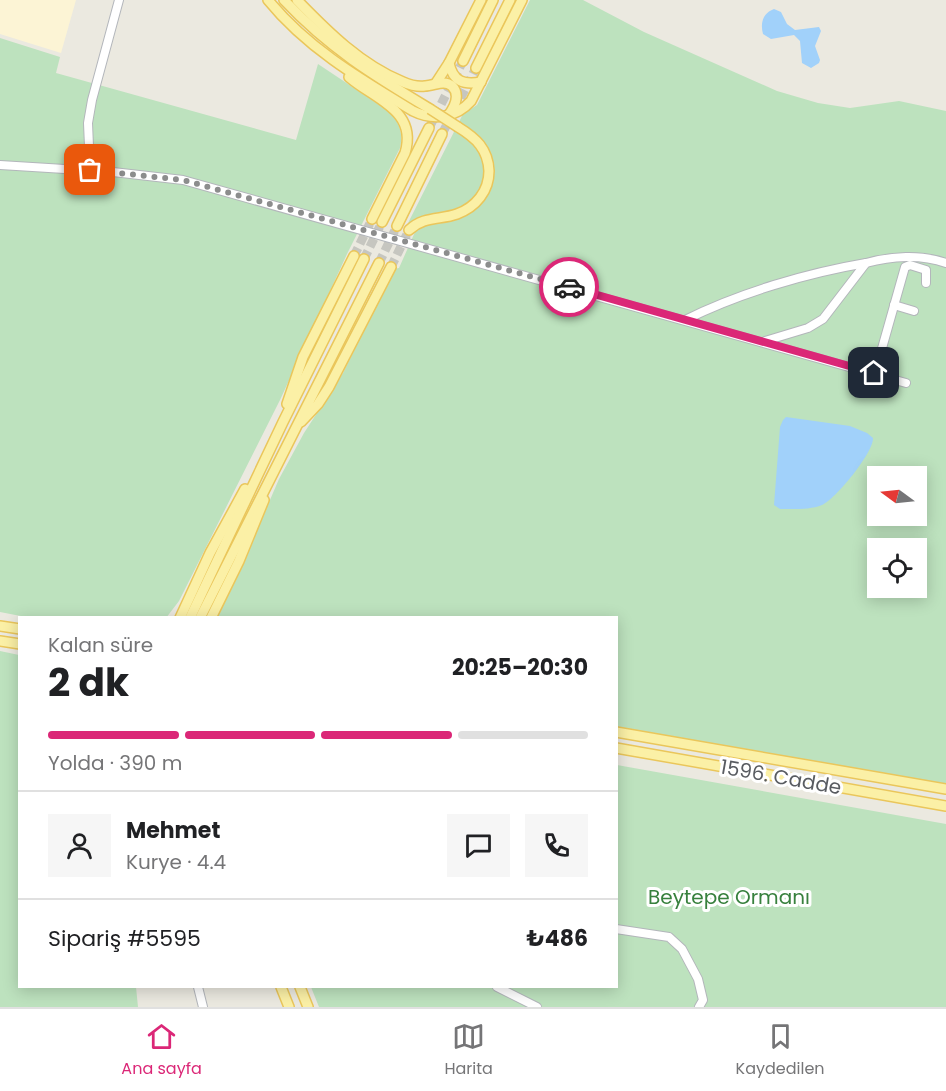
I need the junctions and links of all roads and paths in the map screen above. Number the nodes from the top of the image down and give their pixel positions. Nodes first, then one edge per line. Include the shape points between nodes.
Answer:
1 (119, 0) edge
2 (268, 0) edge
3 (284, 0) edge
4 (297, 0) edge
5 (481, 0) edge
6 (493, 0) edge
7 (510, 0) edge
8 (522, 0) edge
9 (330, 58) junction
10 (463, 61) tunnel mouth
11 (449, 63) junction
12 (476, 68) tunnel mouth
13 (482, 82) junction
14 (436, 83) junction
15 (428, 113) junction
16 (448, 116) junction
17 (429, 128) tunnel mouth
18 (442, 134) tunnel mouth
19 (0, 165) edge
20 (90, 170) junction
21 (372, 219) tunnel mouth
22 (382, 222) tunnel mouth
23 (397, 226) tunnel mouth
24 (410, 230) tunnel mouth
25 (354, 256) tunnel mouth
26 (364, 259) tunnel mouth
27 (379, 263) tunnel mouth
28 (866, 263) junction
29 (946, 263) edge
30 (392, 267) tunnel mouth
31 (926, 283) dead end
32 (894, 305) junction
33 (914, 311) dead end
34 (685, 320) junction
35 (763, 341) junction
36 (874, 373) junction
37 (906, 383) dead end
38 (283, 422) junction
39 (295, 427) junction
40 (263, 463) junction
41 (276, 464) junction
42 (188, 598) junction
43 (174, 616) edge
44 (181, 616) edge
45 (191, 616) edge
46 (201, 616) edge
47 (212, 616) edge
48 (0, 620) edge
49 (18, 623) edge
50 (0, 626) edge
51 (18, 629) edge
52 (0, 641) edge
53 (18, 644) edge
54 (618, 732) edge
55 (618, 748) edge
56 (946, 789) edge
57 (946, 806) edge
58 (618, 930) edge
59 (198, 988) edge
60 (281, 988) edge
61 (300, 988) edge
62 (499, 988) edge
63 (203, 1007) edge
64 (289, 1007) edge
65 (308, 1007) edge
66 (537, 1007) edge
67 (699, 1007) edge

1 - 20 street via 88,123
2 - 9 main road via 298,33
3 - 15 main road via 338,51
4 - 14 main road via 342,43 386,73 416,86
5 - 11 main road
6 - 10 main road
7 - 12 main road
8 - 13 main road
9 - 15 main road via 413,111
9 - 21 main road via 350,78 398,112 406,129 405,153
11 - 13 main road via 457,80
11 - 14 main road
13 - 16 main road via 466,107
14 - 16 main road via 447,83 455,91 456,103
15 - 16 main road
15 - 24 main road, bridge via 474,137 484,150 489,169 486,188 470,208 422,220
17 - 22 main road
18 - 23 main road
19 - 20 street
20 - 34 street via 183,180
25 - 38 main road via 303,357
26 - 38 main road
27 - 39 main road
28 - 29 street via 919,258
28 - 34 street via 788,281
28 - 35 street via 823,319 808,328
30 - 39 main road via 329,387
31 - 32 street via 926,270 905,267
32 - 33 street
32 - 36 street
34 - 35 street
35 - 36 street
36 - 37 street
38 - 40 main road
39 - 41 main road
40 - 42 main road via 235,507
40 - 45 main road
41 - 46 main road
41 - 47 main road via 248,540
42 - 43 main road
42 - 44 main road
48 - 49 main road
50 - 51 main road
52 - 53 main road
54 - 56 main road, 1596. Cadde
55 - 57 main road, 1596. Cadde
58 - 67 street via 669,937 682,949 698,979 702,1000
59 - 63 street
60 - 64 main road
61 - 65 main road
62 - 66 street

